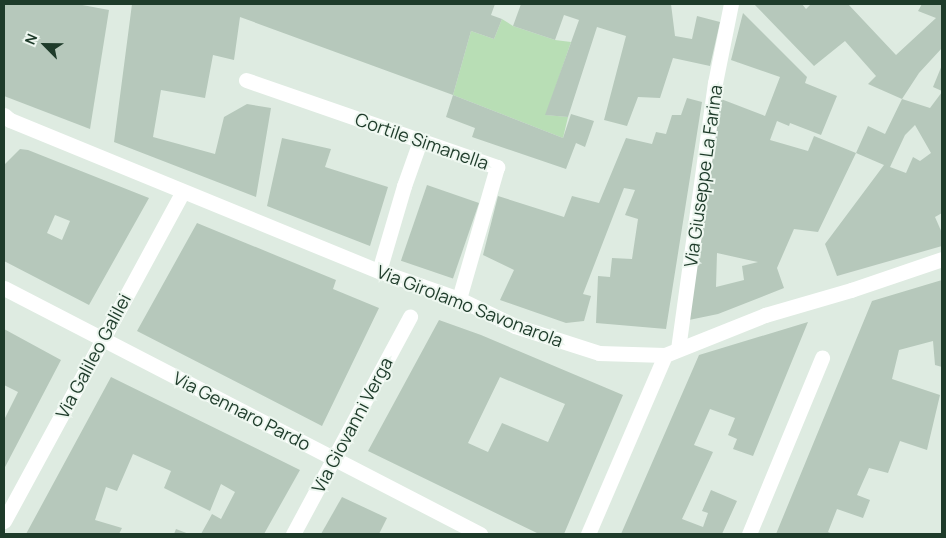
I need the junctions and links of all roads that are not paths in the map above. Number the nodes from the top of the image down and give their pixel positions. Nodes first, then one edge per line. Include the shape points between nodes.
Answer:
1 (731, 4) edge
2 (246, 80) dead end
3 (6, 121) edge
4 (420, 141) junction
5 (183, 191) junction
6 (942, 259) edge
7 (379, 271) junction
8 (4, 288) edge
9 (460, 299) junction
10 (410, 317) dead end
11 (103, 339) junction
12 (671, 352) junction
13 (822, 358) dead end
14 (334, 459) junction
15 (4, 521) edge
16 (293, 534) edge
17 (480, 534) edge
18 (588, 534) edge
19 (748, 534) edge

1 - 12 street, Via Giuseppe La Farina
2 - 4 street, Cortile Simanella
3 - 5 street, Via Girolamo Savonarola
4 - 7 street
4 - 9 street, Cortile Simanella via 497,167
5 - 7 street, Via Girolamo Savonarola
5 - 11 street, Via Galileo Galilei
6 - 12 street, Via Girolamo Savonarola via 765,315
7 - 9 street, Via Girolamo Savonarola
8 - 11 street, Via Gennaro Pardo
9 - 12 street, Via Girolamo Savonarola via 515,326 599,353
10 - 14 street, Via Giovanni Verga
11 - 14 street, Via Gennaro Pardo
11 - 15 street, Via Galileo Galilei
12 - 18 street, Via Giuseppe La Farina
13 - 19 street
14 - 16 street, Via Giovanni Verga
14 - 17 street, Via Gennaro Pardo

